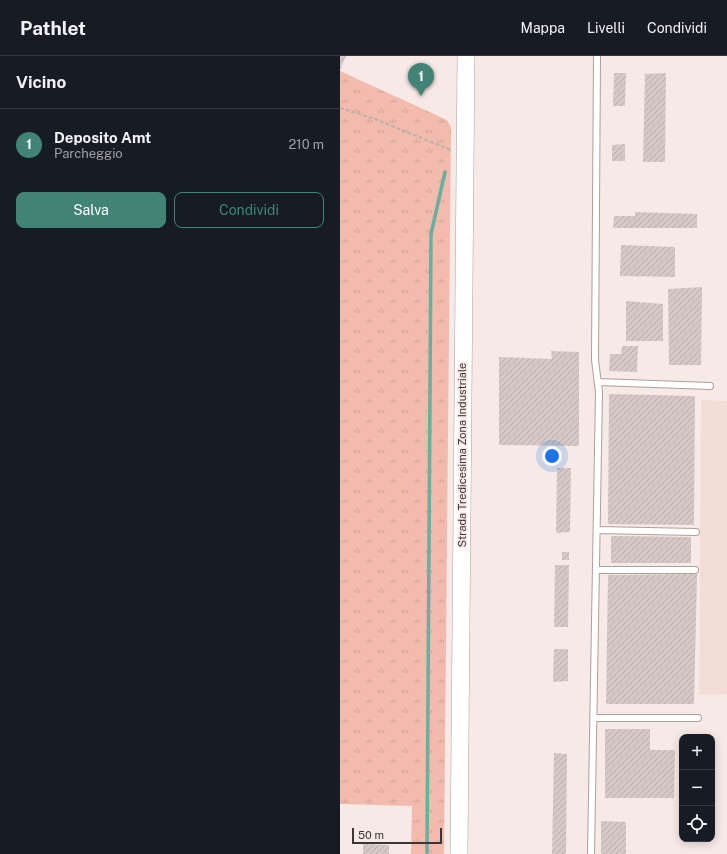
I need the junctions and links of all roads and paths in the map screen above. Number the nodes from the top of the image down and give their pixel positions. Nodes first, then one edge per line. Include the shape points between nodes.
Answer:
1 (466, 56) edge
2 (597, 56) edge
3 (340, 108) edge
4 (465, 156) junction
5 (598, 382) junction
6 (710, 386) dead end
7 (597, 530) junction
8 (696, 532) dead end
9 (596, 570) junction
10 (695, 570) dead end
11 (594, 718) junction
12 (698, 718) dead end
13 (459, 854) edge
14 (591, 854) edge

1 - 4 street, Strada Tredicesima Zona Industriale
2 - 5 lane via 594,360
3 - 4 path via 375,119
4 - 13 street, Strada Tredicesima Zona Industriale
5 - 6 lane
5 - 7 lane
7 - 8 lane
7 - 9 lane
9 - 10 lane
9 - 11 lane
11 - 12 lane
11 - 14 lane

